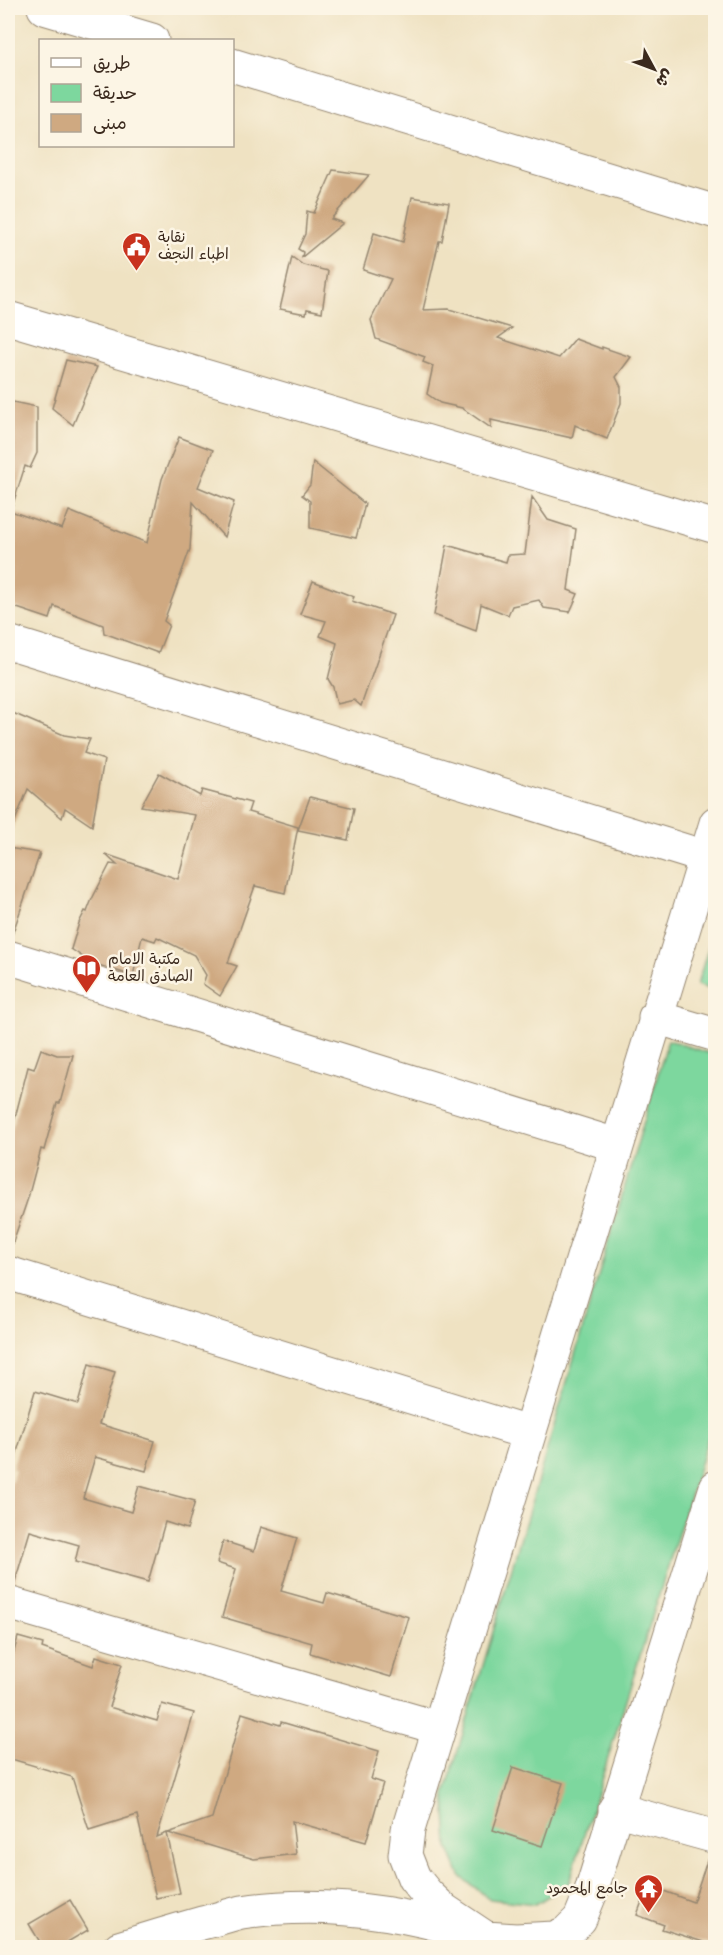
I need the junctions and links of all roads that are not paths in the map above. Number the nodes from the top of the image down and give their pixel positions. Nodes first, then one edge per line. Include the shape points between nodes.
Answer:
1 (44, 8) edge
2 (149, 39) edge
3 (234, 66) edge
4 (716, 213) edge
5 (8, 318) edge
6 (716, 527) edge
7 (8, 642) edge
8 (716, 823) edge
9 (705, 856) junction
10 (8, 957) edge
11 (656, 1017) junction
12 (716, 1035) edge
13 (616, 1145) junction
14 (8, 1273) edge
15 (528, 1433) junction
16 (713, 1506) edge
17 (8, 1604) edge
18 (439, 1728) junction
19 (615, 1809) junction
20 (716, 1837) edge
21 (500, 1943) edge
22 (119, 1947) edge

1 - 2 street
3 - 4 street
5 - 6 street
7 - 9 street
8 - 9 street
9 - 11 street
10 - 13 street
11 - 12 street
11 - 13 street
13 - 15 street
14 - 15 street
15 - 18 street
16 - 19 street
17 - 18 street
18 - 21 street via 408,1830 405,1855 414,1878 444,1910
19 - 20 street
19 - 21 street via 580,1919 566,1933 554,1938
21 - 22 street via 394,1914 287,1908 241,1913

